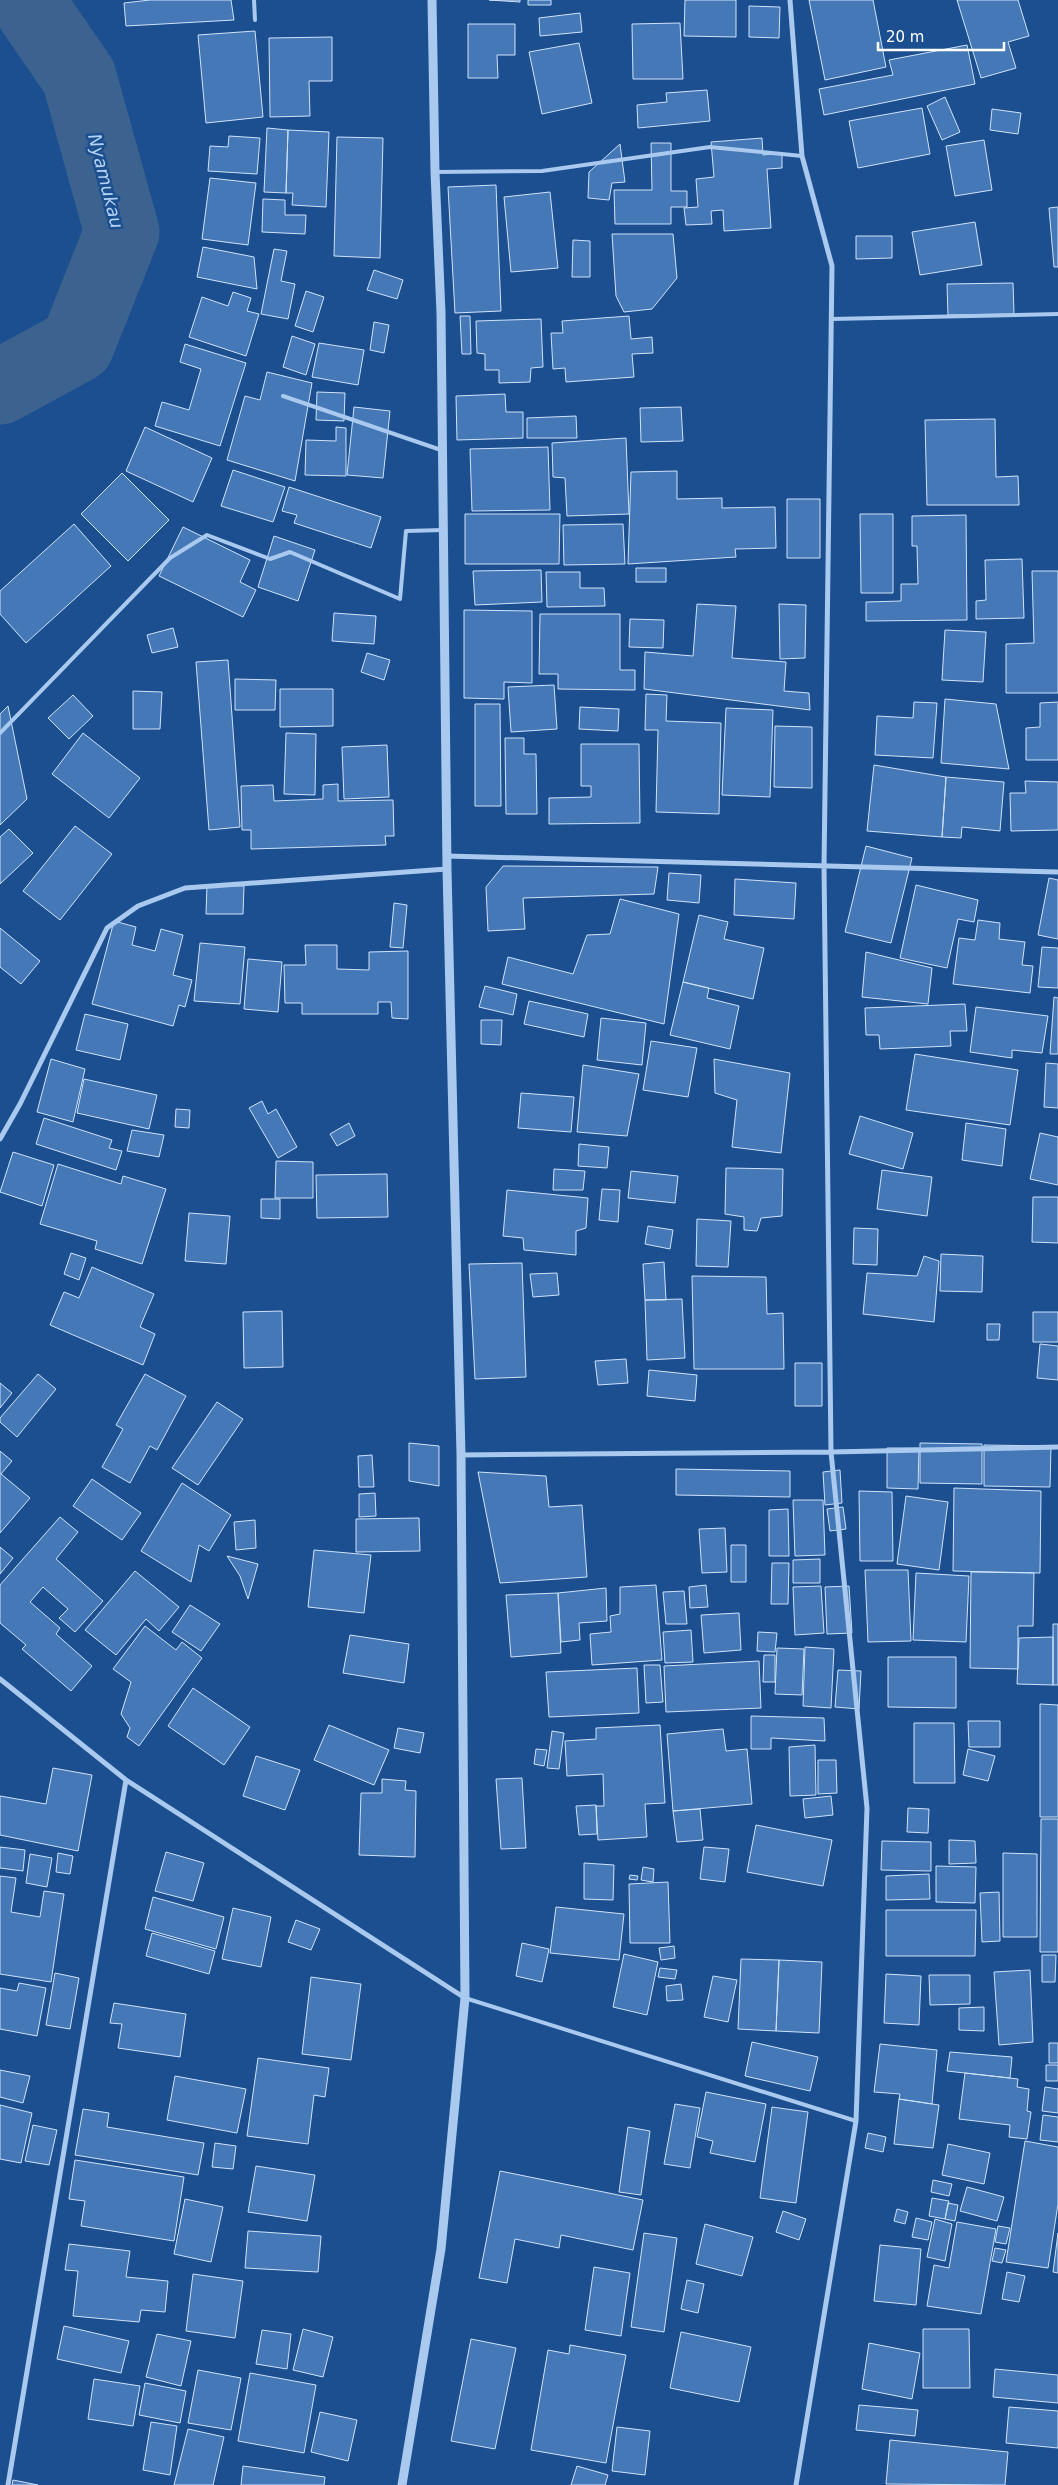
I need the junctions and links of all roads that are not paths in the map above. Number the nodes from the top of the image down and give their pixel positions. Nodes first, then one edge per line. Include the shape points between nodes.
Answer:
1 (254, 0) edge
2 (432, 0) edge
3 (790, 0) edge
4 (255, 20) dead end
5 (802, 156) junction
6 (435, 172) junction
7 (1058, 314) edge
8 (831, 319) junction
9 (283, 396) dead end
10 (443, 451) junction
11 (443, 530) junction
12 (0, 733) edge
13 (447, 856) junction
14 (824, 868) junction
15 (447, 869) junction
16 (1058, 872) edge
17 (0, 1139) edge
18 (1058, 1447) edge
19 (830, 1452) junction
20 (461, 1455) junction
21 (0, 1678) edge
22 (126, 1780) junction
23 (465, 1998) junction
24 (856, 2121) junction
25 (8, 2485) edge
26 (402, 2485) edge
27 (796, 2485) edge

1 - 4 lane
2 - 6 street
3 - 5 street
5 - 6 lane via 710,147 542,171
5 - 8 street via 832,266
6 - 10 street
7 - 8 lane
8 - 14 street
9 - 10 lane
10 - 11 street
11 - 12 lane via 406,531 400,599 290,552 270,560 207,535 170,558
11 - 13 street
13 - 14 street
13 - 15 street
14 - 16 street
14 - 19 street
15 - 17 street via 185,888 138,906 107,928
15 - 20 street
18 - 19 street
19 - 20 street
19 - 24 street via 867,1808
20 - 23 street
21 - 22 street
22 - 23 street
22 - 25 street
23 - 24 lane
23 - 26 street via 441,2249
24 - 27 street

